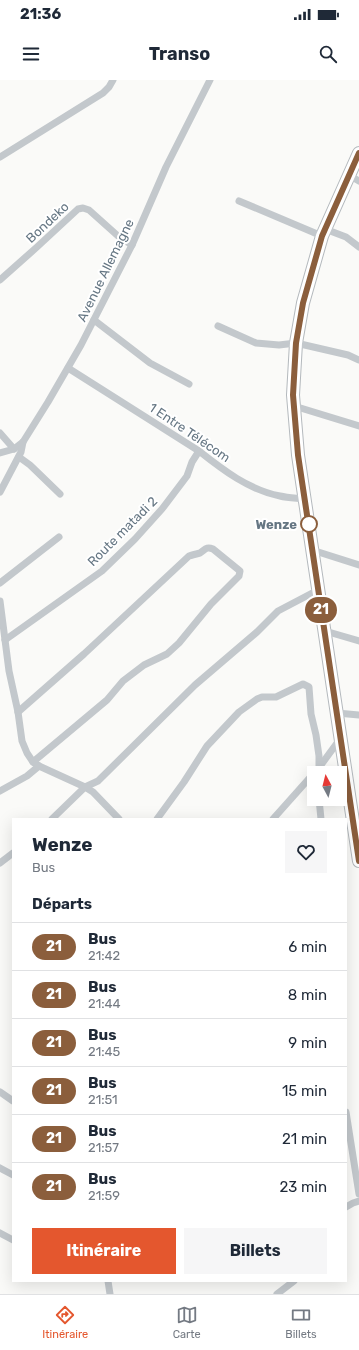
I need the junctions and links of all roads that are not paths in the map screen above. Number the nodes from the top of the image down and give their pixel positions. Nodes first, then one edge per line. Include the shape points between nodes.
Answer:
1 (113, 80) edge
2 (210, 80) edge
3 (359, 153) edge
4 (0, 157) edge
5 (354, 178) edge
6 (238, 201) dead end
7 (324, 232) junction
8 (132, 245) junction
9 (359, 246) edge
10 (0, 280) edge
11 (94, 320) junction
12 (218, 326) dead end
13 (296, 343) junction
14 (359, 360) edge
15 (68, 368) junction
16 (189, 384) dead end
17 (294, 406) junction
18 (359, 426) edge
19 (0, 433) edge
20 (23, 442) junction
21 (14, 449) junction
22 (199, 451) junction
23 (0, 453) edge
24 (19, 457) junction
25 (0, 492) edge
26 (60, 494) dead end
27 (305, 499) junction
28 (59, 537) dead end
29 (312, 550) junction
30 (359, 565) edge
31 (0, 583) edge
32 (318, 590) junction
33 (0, 601) edge
34 (325, 631) junction
35 (6, 640) junction
36 (359, 642) edge
37 (3, 653) edge
38 (18, 712) junction
39 (337, 713) junction
40 (359, 715) edge
41 (340, 739) junction
42 (36, 764) junction
43 (316, 766) edge
44 (320, 766) edge
45 (307, 782) edge
46 (85, 787) junction
47 (0, 791) edge
48 (354, 795) edge
49 (320, 806) edge
50 (53, 818) edge
51 (118, 818) edge
52 (158, 818) edge
53 (274, 818) edge
54 (321, 818) edge
55 (12, 853) edge
56 (359, 860) edge
57 (0, 863) edge
58 (0, 1092) edge
59 (12, 1100) edge
60 (347, 1118) edge
61 (0, 1168) edge
62 (12, 1174) edge
63 (359, 1194) edge
64 (359, 1201) edge
65 (347, 1206) edge
66 (0, 1233) edge
67 (12, 1239) edge
68 (108, 1282) edge
69 (293, 1282) edge
70 (110, 1294) edge
71 (277, 1294) edge

1 - 4 street via 102,93
2 - 8 street, Avenue Allemagne via 166,167
3 - 5 highway
5 - 7 highway
6 - 7 street
7 - 9 street via 346,237
7 - 13 highway via 303,303
8 - 10 street, Bondeko via 89,210 78,208
8 - 11 street, Avenue Allemagne
11 - 15 street, Avenue Allemagne
11 - 16 street via 150,363
12 - 13 street via 256,343
13 - 14 street
13 - 17 highway
15 - 20 street, Avenue Allemagne
15 - 22 street, 1 Entre Télécom
17 - 18 street
17 - 27 highway
19 - 21 street
20 - 21 street, Avenue Allemagne
20 - 24 street
21 - 23 street, Avenue Allemagne
22 - 27 street, 1 Entre Télécom via 251,486 280,496
22 - 35 street, Route matadi 2 via 187,476 135,539 102,571
24 - 25 street
24 - 26 street
27 - 29 highway
28 - 31 street
29 - 30 street
29 - 32 highway
32 - 34 highway
32 - 46 street via 278,611 195,685 98,781
33 - 35 street
34 - 36 street
34 - 39 highway
35 - 37 street
37 - 38 street
38 - 42 street via 22,741
38 - 42 street via 189,556 206,548 213,549 240,571 239,576 211,604 179,643 167,654 144,665 123,680 107,700
39 - 40 street
39 - 41 highway
41 - 44 street
41 - 48 highway
42 - 46 street
42 - 47 street via 27,776
43 - 52 street via 317,742 309,687 303,684 276,696 257,699 239,712 208,746
45 - 53 street
46 - 50 street
46 - 51 street
48 - 56 highway
49 - 54 street
55 - 57 street
58 - 59 street
60 - 63 street
61 - 62 street
64 - 65 street
66 - 67 street
68 - 70 street
69 - 71 street

